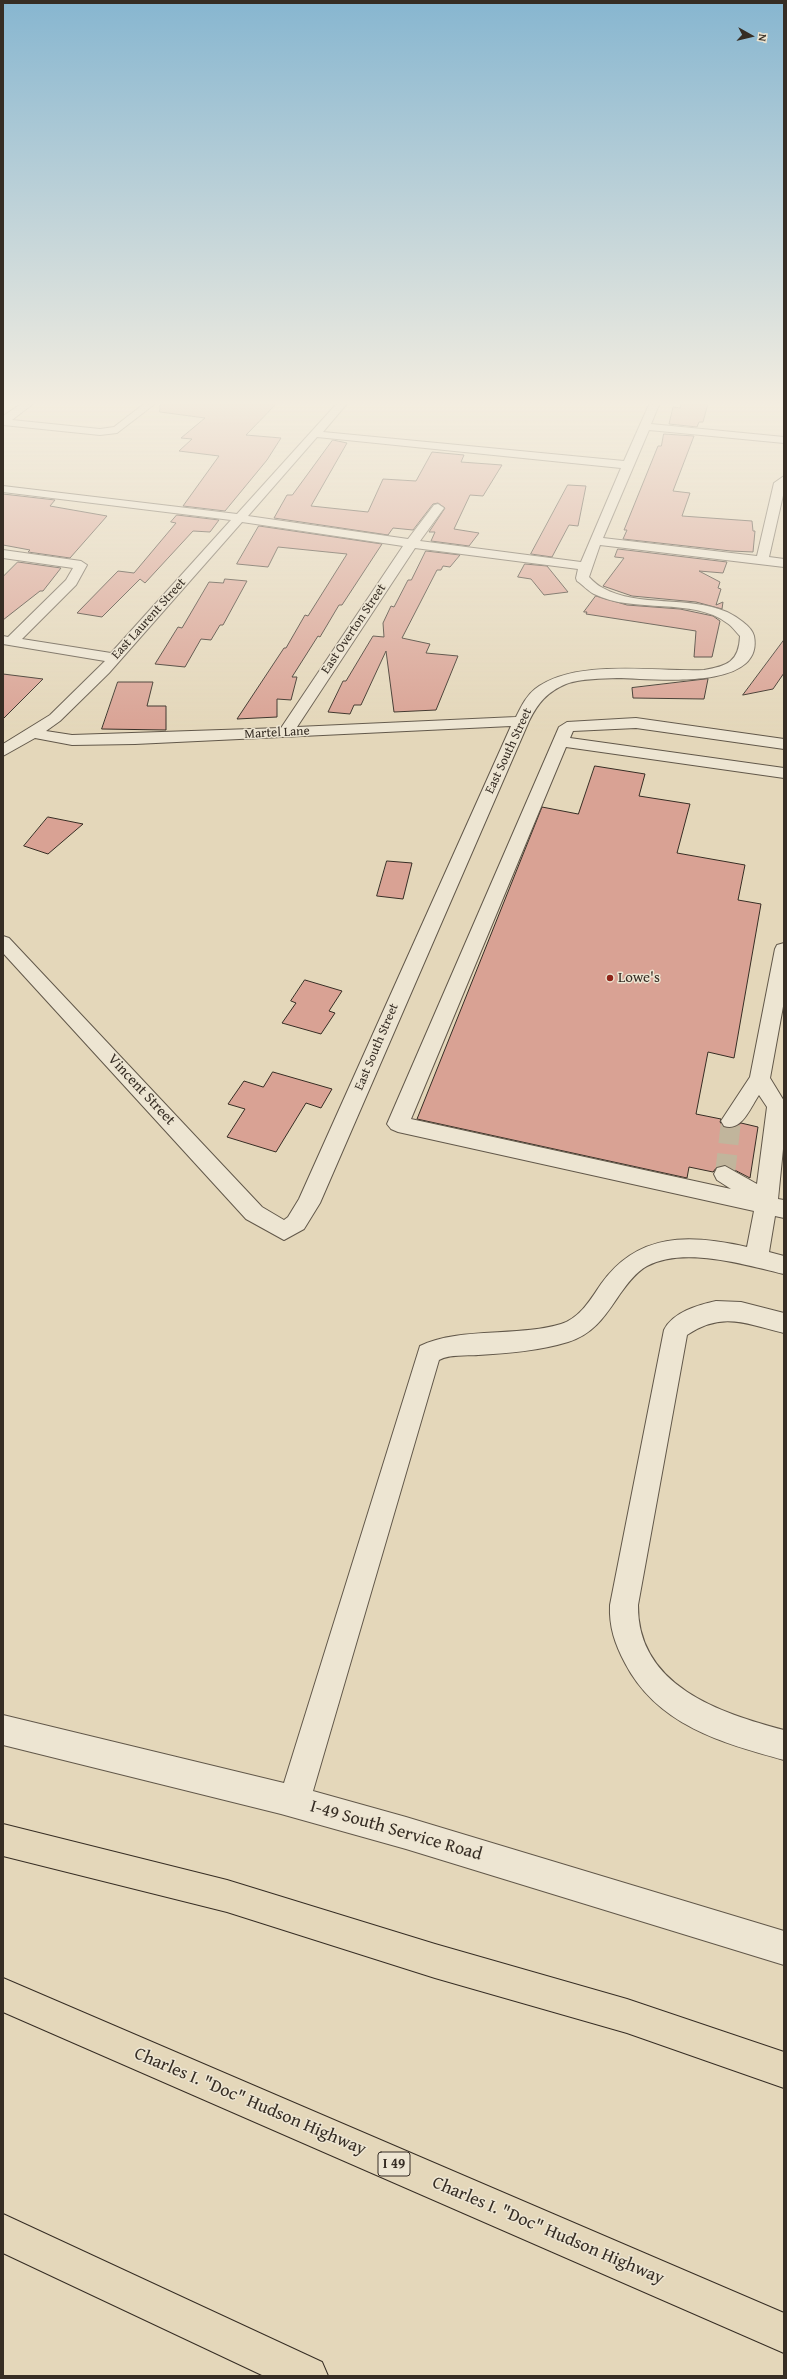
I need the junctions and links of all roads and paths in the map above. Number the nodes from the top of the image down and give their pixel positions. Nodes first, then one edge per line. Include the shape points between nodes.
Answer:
1 (182, 511) edge
2 (245, 511) edge
3 (436, 511) edge
4 (609, 511) edge
5 (774, 511) edge
6 (239, 518) junction
7 (596, 541) junction
8 (411, 544) junction
9 (3, 554) edge
10 (762, 561) junction
11 (784, 563) edge
12 (585, 566) junction
13 (7, 641) edge
14 (115, 658) junction
15 (521, 721) junction
16 (286, 732) junction
17 (34, 733) junction
18 (560, 741) junction
19 (784, 744) edge
20 (3, 751) edge
21 (784, 773) edge
22 (3, 942) edge
23 (784, 949) edge
24 (760, 1078) junction
25 (731, 1121) tunnel mouth
26 (725, 1174) dead end
27 (771, 1204) edge
28 (284, 1231) joint
29 (756, 1258) junction
30 (784, 1265) edge
31 (784, 1323) edge
32 (3, 1730) edge
33 (784, 1745) edge
34 (294, 1802) junction
35 (3, 1840) edge
36 (784, 1948) edge
37 (3, 1995) edge
38 (784, 2070) edge
39 (3, 2233) edge
40 (784, 2333) edge
41 (308, 2376) edge

1 - 6 street
2 - 6 street, East Laurent Street
3 - 8 street, East Overton Street
4 - 7 street
5 - 10 street
6 - 8 street
6 - 14 street, East Laurent Street
7 - 10 street
7 - 12 street
8 - 12 street
8 - 16 street, East Overton Street
9 - 13 street via 81,565 71,582
10 - 11 street
12 - 15 street, East South Street via 582,578 590,587 604,594 695,607 728,617 741,625 747,635 745,653 740,661 710,674 611,674 572,678 542,691 533,700
13 - 14 street
14 - 17 street, East Laurent Street via 55,718
15 - 16 street, Martel Lane
15 - 28 street, East South Street via 309,1203 296,1223
16 - 17 street, Martel Lane via 72,740
17 - 20 street, East Laurent Street
18 - 19 street via 567,727 636,723
18 - 21 street
18 - 27 street via 398,1124
22 - 28 street, Vincent Street via 254,1213
23 - 24 street
24 - 25 street
24 - 27 street via 777,1107
26 - 27 street
27 - 29 street
29 - 30 street
29 - 34 street via 709,1249 681,1248 660,1252 641,1258 624,1271 580,1326 548,1336 439,1348 429,1353
31 - 33 street via 724,1309 690,1318 676,1330 624,1605 624,1628 647,1675 666,1695 684,1709 709,1722
32 - 34 street, I-49 South Service Road
34 - 36 street, I-49 South Service Road via 406,1833
35 - 38 highway via 227,1896 435,1961 627,2016
37 - 40 highway, Charles I. "Doc" Hudson Highway / I 49
39 - 41 highway

